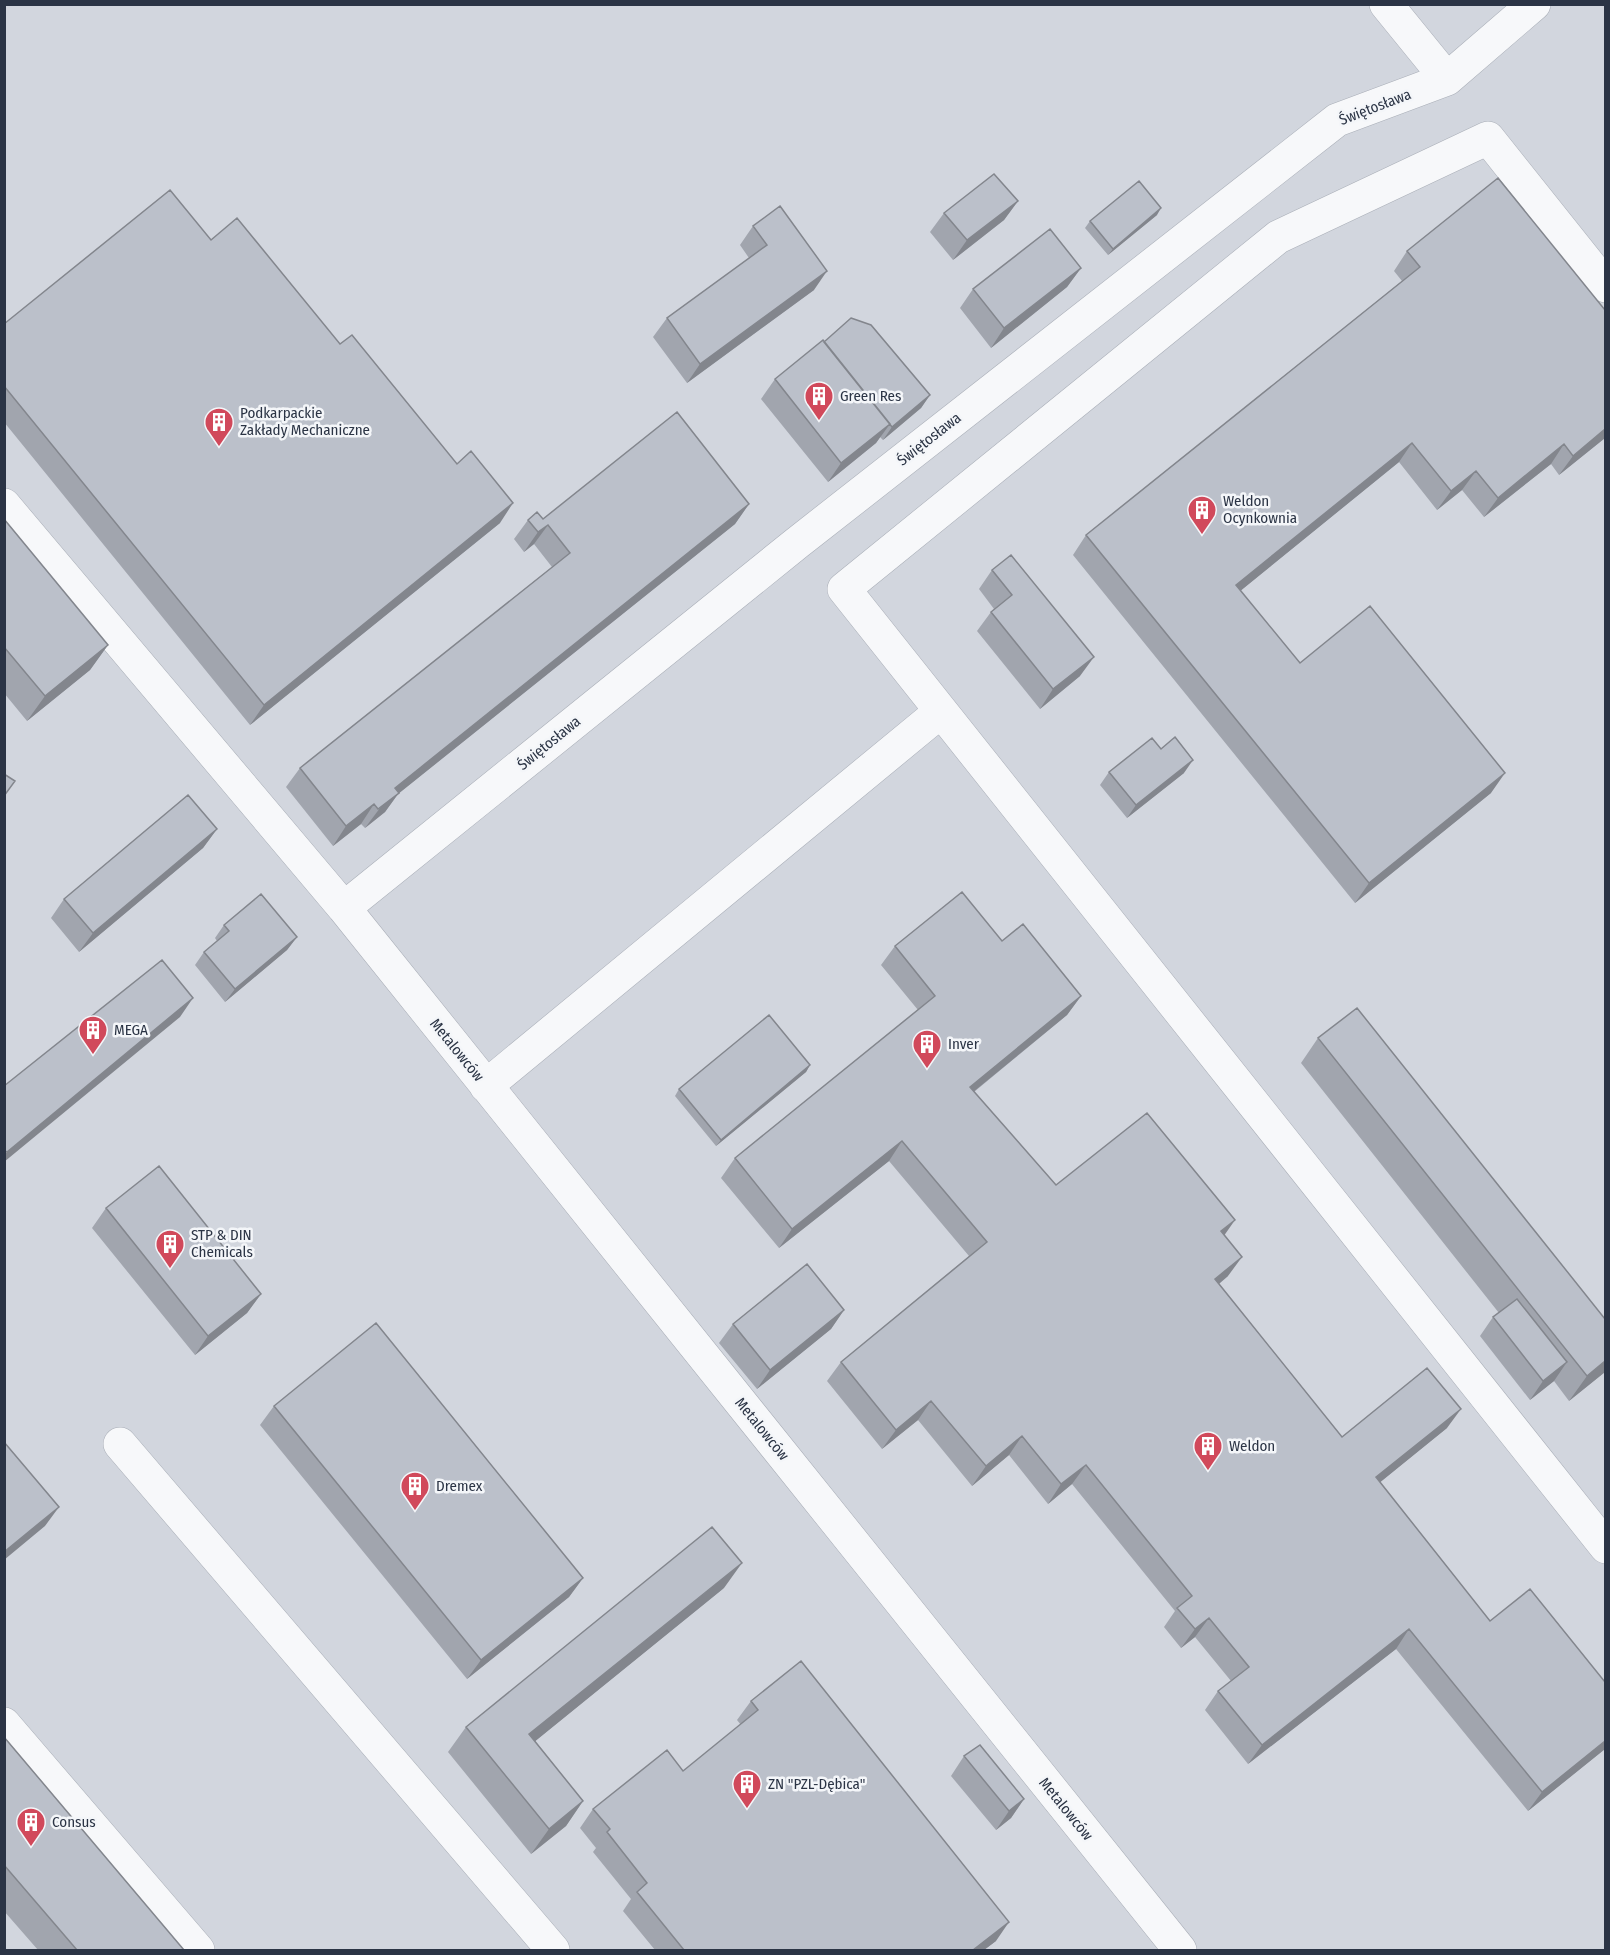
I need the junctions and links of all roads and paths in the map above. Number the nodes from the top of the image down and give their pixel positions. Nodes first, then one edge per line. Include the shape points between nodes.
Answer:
1 (1386, 4) edge
2 (1534, 4) edge
3 (1447, 79) junction
4 (1605, 286) edge
5 (4, 505) edge
6 (940, 712) junction
7 (344, 908) junction
8 (486, 1086) junction
9 (120, 1444) dead end
10 (1605, 1547) edge
11 (4, 1724) edge
12 (198, 1950) edge
13 (553, 1950) edge
14 (1180, 1950) edge

1 - 3 street
2 - 3 street, Świętosława
3 - 7 street, Świętosława via 1337,120 797,543
4 - 6 street via 1488,138 1278,237 844,589
5 - 7 street, Metalowców
6 - 8 street
6 - 10 street
7 - 8 street, Metalowców
8 - 14 street, Metalowców
9 - 13 street
11 - 12 street

